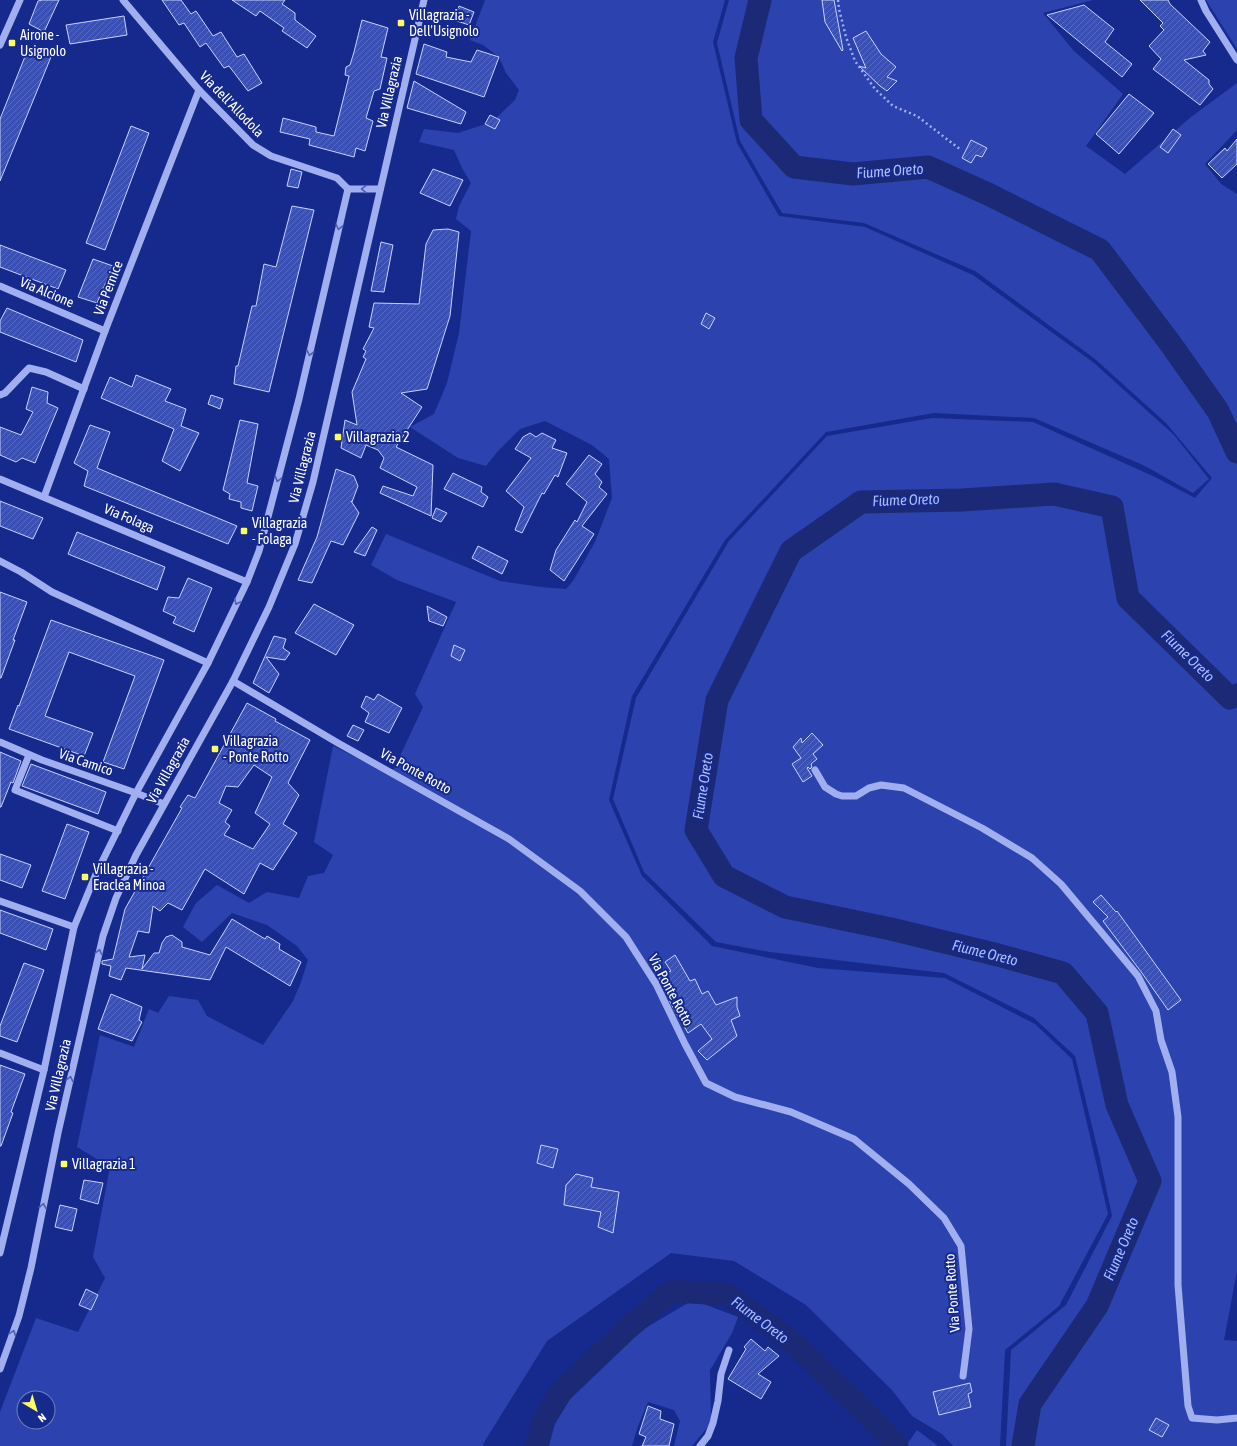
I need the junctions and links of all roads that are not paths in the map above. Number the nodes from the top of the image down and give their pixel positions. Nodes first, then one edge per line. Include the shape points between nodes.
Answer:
1 (20, 0) edge
2 (123, 0) edge
3 (424, 0) edge
4 (1201, 0) edge
5 (0, 45) edge
6 (1237, 60) edge
7 (199, 90) junction
8 (348, 189) junction
9 (380, 190) junction
10 (0, 286) edge
11 (105, 331) junction
12 (84, 389) junction
13 (0, 395) edge
14 (0, 478) edge
15 (44, 497) junction
16 (0, 561) edge
17 (247, 582) junction
18 (208, 663) junction
19 (233, 680) junction
20 (0, 742) edge
21 (29, 755) junction
22 (815, 770) dead end
23 (136, 793) junction
24 (164, 804) junction
25 (118, 831) junction
26 (0, 901) edge
27 (74, 927) junction
28 (0, 1053) edge
29 (44, 1070) junction
30 (0, 1253) edge
31 (729, 1350) dead end
32 (0, 1369) edge
33 (963, 1376) dead end
34 (1237, 1418) edge
35 (700, 1446) edge

1 - 5 street
2 - 7 street, Via dell'Allodola
3 - 9 street, Via Villagrazia
4 - 6 street
7 - 8 street, Via dell'Allodola via 253,145 271,156 337,178
7 - 11 street, Via Pernice
9 -> 8 street
8 -> 17 street, Via Villagrazia via 299,399 259,551
9 - 19 street, Via Villagrazia via 312,482 294,544 269,607
10 - 11 street, Via Alcione
11 - 12 street, Via Pernice
12 - 13 street via 46,372 29,368
12 - 15 street, Via Pernice
14 - 15 street, Via Folaga
15 - 17 street, Via Folaga
16 - 18 street via 52,592
17 -> 18 street, Via Villagrazia
18 - 23 street, Via Villagrazia
19 - 24 street, Via Villagrazia
19 - 33 street, Via Ponte Rotto via 338,743 509,839 580,891 626,937 656,984 706,1083 735,1097 791,1112 854,1139 909,1184 944,1218 961,1246 970,1329
20 - 21 street, Via Camico
21 - 23 street, Via Camico
21 - 25 street via 15,790
22 - 34 street via 825,787 842,796 856,796 869,788 881,785 904,788 982,828 1032,858 1061,884 1138,976 1156,1011 1161,1040 1172,1072 1178,1117 1178,1285 1188,1406 1192,1418
23 - 24 street, Via Camico
23 - 25 street, Via Villagrazia
32 -> 24 street, Via Villagrazia via 19,1316 31,1268 58,1132 103,936 116,898
25 - 27 street, Via Villagrazia via 96,874
26 - 27 street
27 - 29 street, Via Villagrazia
28 - 29 street
29 - 30 street, Via Villagrazia
31 - 35 street via 720,1374 713,1423 708,1436

